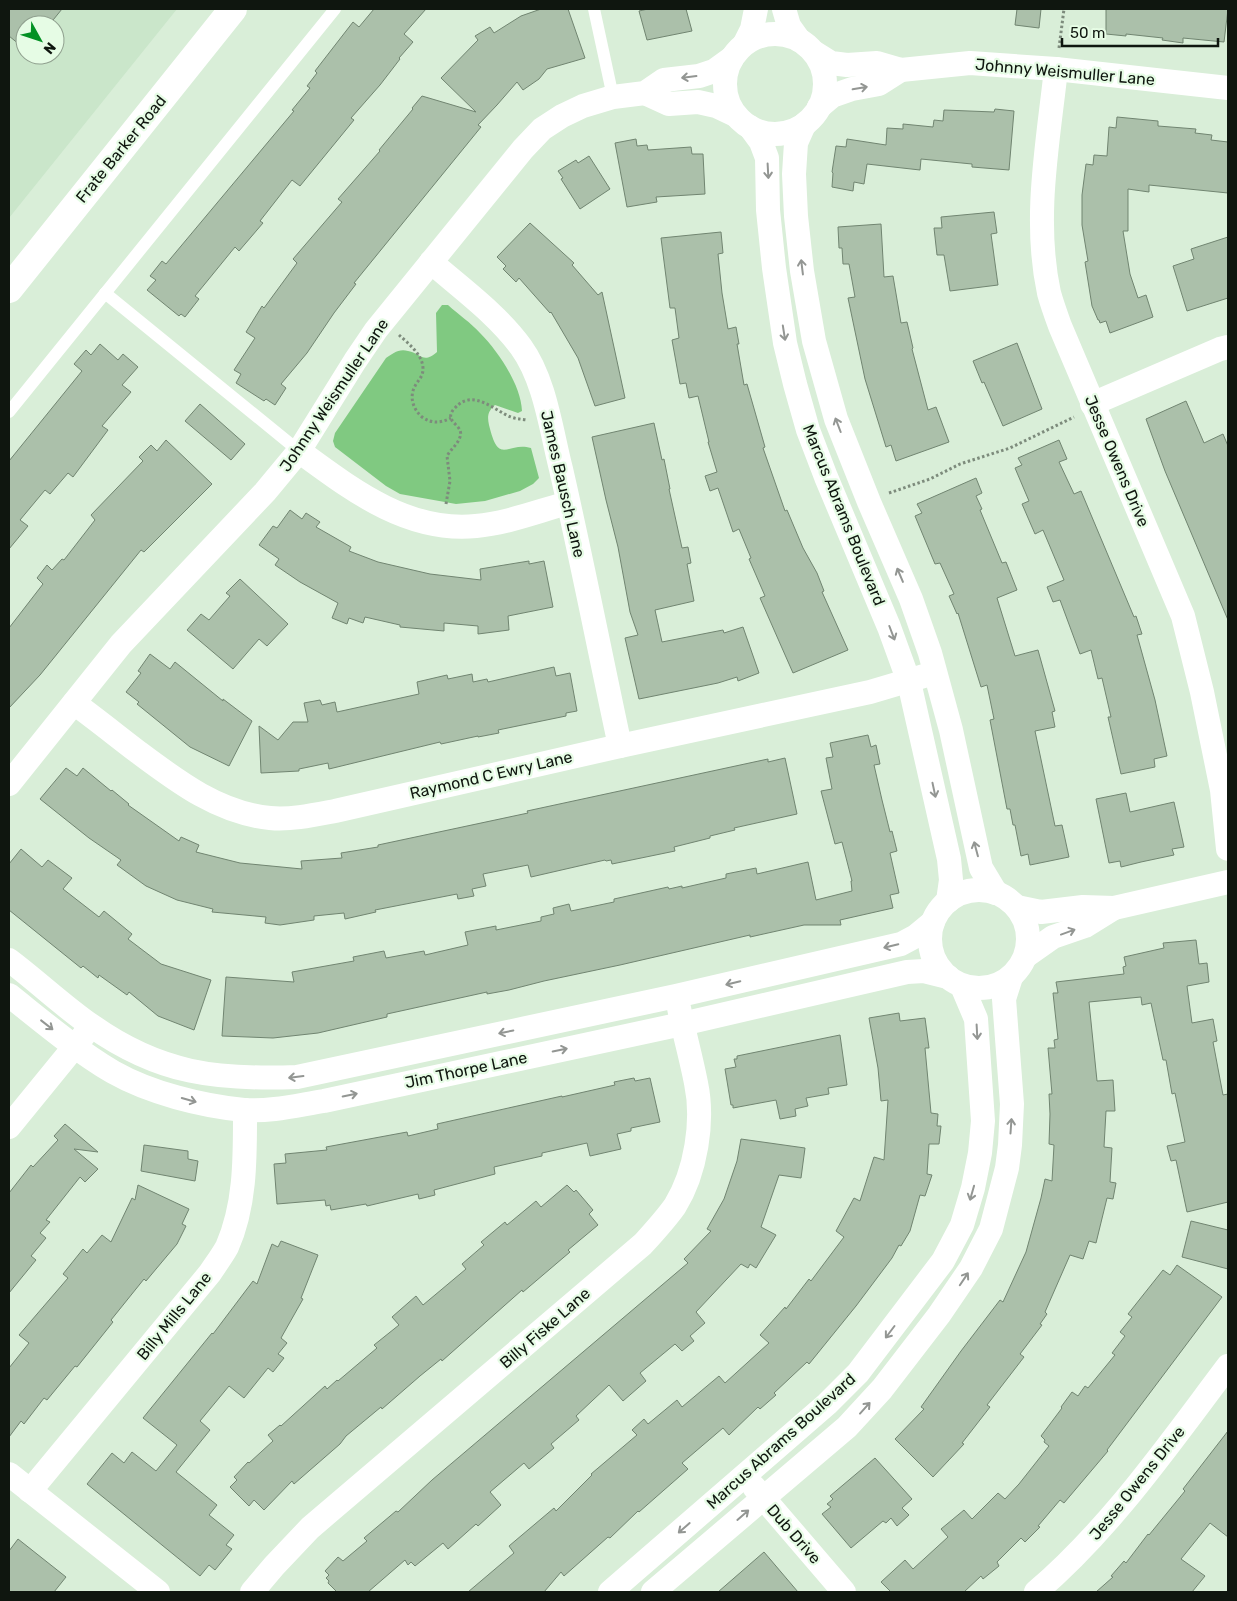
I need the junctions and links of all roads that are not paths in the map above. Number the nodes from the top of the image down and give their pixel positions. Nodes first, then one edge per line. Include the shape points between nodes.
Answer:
1 (233, 9) edge
2 (335, 9) edge
3 (594, 9) edge
4 (756, 9) edge
5 (784, 9) edge
6 (807, 46) junction
7 (739, 51) junction
8 (1056, 69) junction
9 (901, 70) junction
10 (1228, 88) edge
11 (644, 93) junction
12 (613, 97) junction
13 (819, 107) junction
14 (743, 121) junction
15 (804, 125) junction
16 (431, 262) junction
17 (9, 289) edge
18 (105, 293) junction
19 (1228, 347) edge
20 (1085, 410) junction
21 (9, 412) edge
22 (299, 451) junction
23 (568, 503) junction
24 (934, 673) junction
25 (909, 682) junction
26 (74, 703) junction
27 (620, 746) junction
28 (9, 784) edge
29 (1228, 849) edge
30 (1228, 882) edge
31 (996, 893) junction
32 (948, 901) junction
33 (1017, 907) junction
34 (1114, 908) junction
35 (933, 922) junction
36 (1026, 956) junction
37 (9, 960) edge
38 (1011, 977) junction
39 (955, 982) junction
40 (9, 995) edge
41 (676, 996) junction
42 (682, 1024) junction
43 (91, 1026) junction
44 (74, 1047) junction
45 (245, 1110) junction
46 (9, 1127) edge
47 (1228, 1366) edge
48 (9, 1474) edge
49 (744, 1476) junction
50 (30, 1491) junction
51 (763, 1498) junction
52 (158, 1592) edge
53 (252, 1592) edge
54 (610, 1592) edge
55 (653, 1592) edge
56 (844, 1592) edge
57 (1036, 1592) edge

1 - 17 street, Frate Barker Road
2 - 18 lane
3 - 12 lane
4 - 7 street via 752,29
5 - 6 street via 789,26
6 - 7 street via 786,35 772,34 758,36
6 - 9 street, Johnny Weismuller Lane via 831,63 877,64
6 - 13 street via 821,65 825,79
7 -> 11 street, Johnny Weismuller Lane via 714,71 664,80
7 - 14 street via 726,72 725,87 728,102
8 - 9 street, Johnny Weismuller Lane via 970,63
8 - 10 street, Johnny Weismuller Lane
8 - 20 street, Jesse Owens Drive via 1044,182 1042,240 1050,295
13 -> 9 street, Johnny Weismuller Lane via 832,96 879,84
11 - 12 street, Johnny Weismuller Lane
11 - 14 street via 669,104 698,102 716,106
12 - 16 street, Johnny Weismuller Lane via 583,106 542,129
13 - 15 street
14 - 15 street via 763,132 777,134
14 -> 25 street, Marcus Abrams Boulevard via 761,142 767,158 768,210 785,343 808,430
24 -> 15 street, Marcus Abrams Boulevard via 911,599 836,419 814,341 801,262 794,174 796,143
16 - 22 street, Johnny Weismuller Lane via 376,330
16 - 23 street, James Bausch Lane via 491,314 521,347 532,365 549,419
18 - 21 lane
18 - 22 lane
19 - 20 street
20 - 29 street, Jesse Owens Drive via 1183,616 1222,790
22 - 23 street via 389,511 444,526 476,526
22 - 26 street, Johnny Weismuller Lane via 244,516 122,644
23 - 27 street, James Bausch Lane
24 - 25 street, Raymond C Ewry Lane
31 -> 24 street, Marcus Abrams Boulevard via 981,868 951,730
25 - 27 street, Raymond C Ewry Lane
25 -> 32 street, Marcus Abrams Boulevard via 949,859
26 - 27 street, Raymond C Ewry Lane via 199,795 246,814 272,818 335,811
26 - 28 street, Johnny Weismuller Lane
30 - 34 street
31 - 32 street via 971,890
31 - 33 street
32 - 35 street
33 - 34 street via 1040,912 1083,907
33 - 36 street via 1028,931
36 -> 34 street via 1053,937 1084,926
35 - 39 street via 930,939 933,956 936,964
35 -> 41 street, Jim Thorpe Lane via 901,944
36 - 38 street
37 - 43 street, Jim Thorpe Lane
38 - 39 street via 988,988 971,988
51 -> 38 street, Marcus Abrams Boulevard via 847,1428 882,1389 939,1316 971,1268 991,1229 1007,1168 1012,1124 1004,998
39 - 42 street, Jim Thorpe Lane via 924,971 907,972
39 -> 49 street, Marcus Abrams Boulevard via 976,1018 983,1121 973,1188 962,1225 943,1261 858,1373
40 -> 44 street, Jim Thorpe Lane
41 - 42 street, Billy Fiske Lane
41 -> 43 street, Jim Thorpe Lane via 297,1077 253,1079 187,1071 158,1062
45 -> 42 street, Jim Thorpe Lane via 324,1101
42 - 53 street, Billy Fiske Lane via 696,1084 699,1121 687,1181 661,1225 643,1244 310,1528
43 - 44 street
44 -> 45 street, Jim Thorpe Lane via 148,1088 198,1102
44 - 46 street
45 - 50 street, Billy Mills Lane via 241,1204 226,1248 210,1273
47 - 57 street, Jesse Owens Drive via 1087,1545
48 - 50 street
49 - 51 street, Dub Drive
49 -> 54 street, Marcus Abrams Boulevard
50 - 52 street
55 -> 51 street, Marcus Abrams Boulevard
51 - 56 street, Dub Drive

